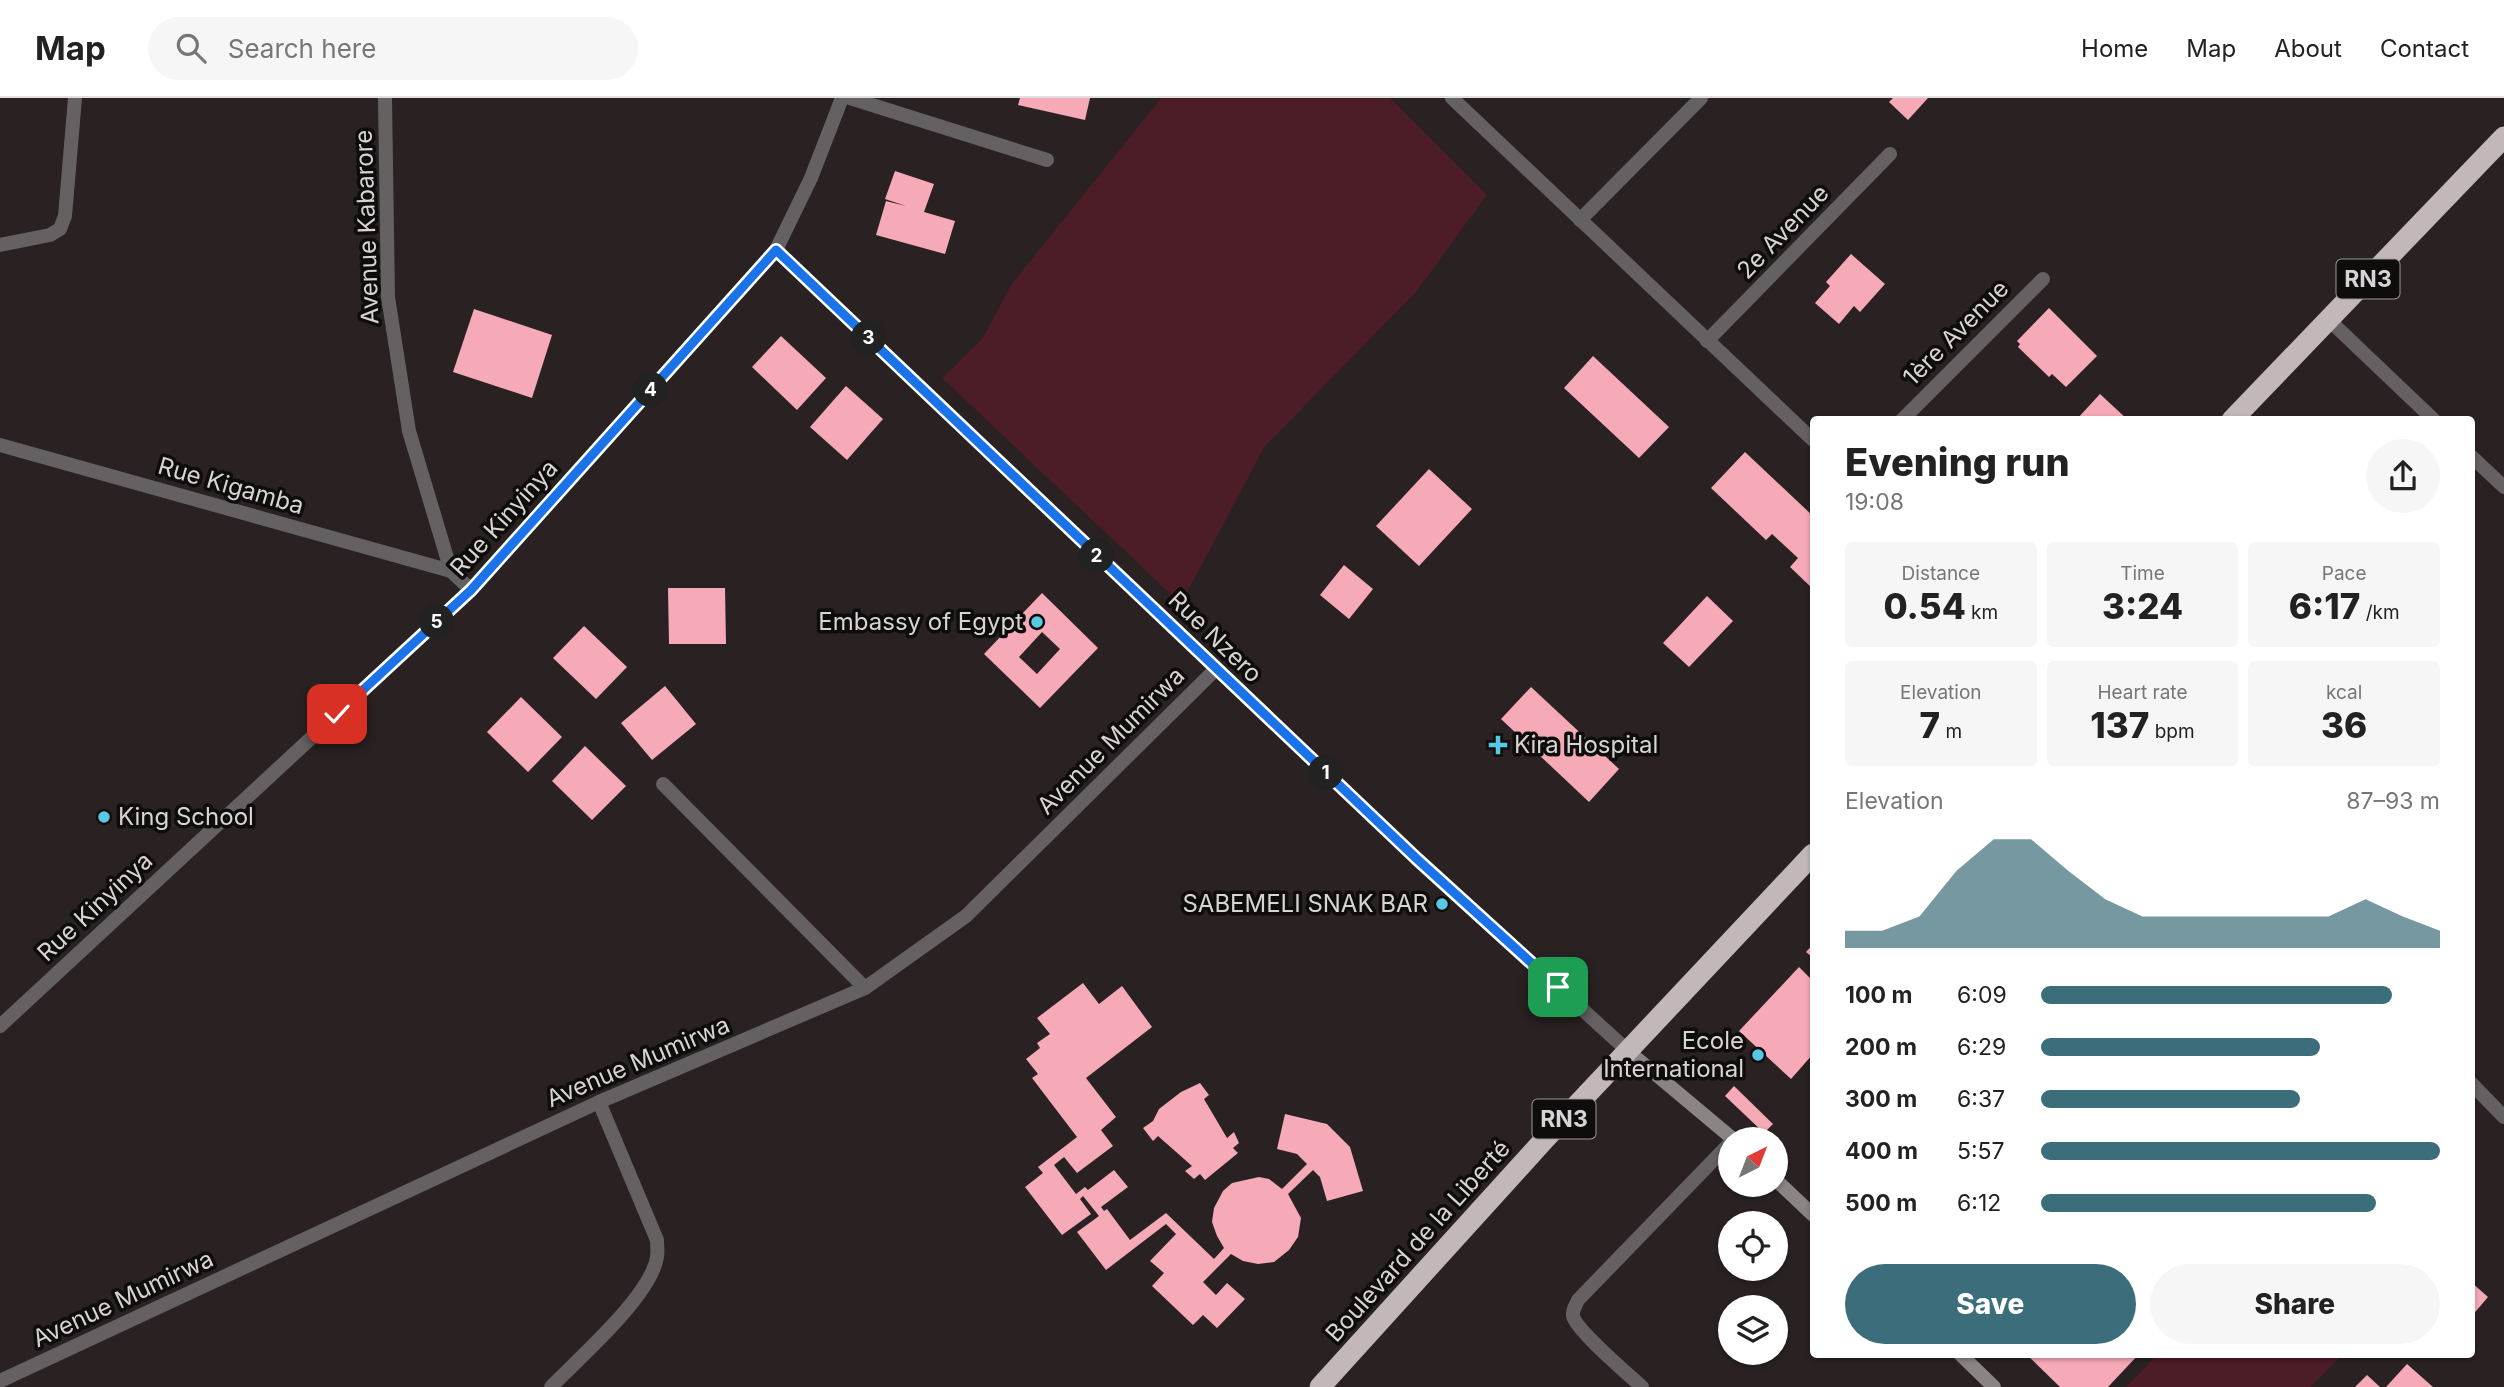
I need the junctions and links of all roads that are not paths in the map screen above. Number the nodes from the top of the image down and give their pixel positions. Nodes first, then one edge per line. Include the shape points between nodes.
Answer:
1 (75, 98) edge
2 (385, 98) edge
3 (842, 98) edge
4 (850, 98) edge
5 (1452, 98) edge
6 (1701, 98) edge
7 (2504, 137) edge
8 (1890, 153) dead end
9 (1047, 160) dead end
10 (1580, 220) junction
11 (0, 245) edge
12 (776, 250) junction
13 (2043, 279) dead end
14 (2329, 320) junction
15 (1707, 341) junction
16 (1906, 416) edge
17 (2236, 416) edge
18 (2430, 416) edge
19 (1810, 437) edge
20 (0, 445) edge
21 (2475, 460) edge
22 (2504, 487) edge
23 (451, 570) junction
24 (471, 590) junction
25 (1216, 669) junction
26 (663, 784) dead end
27 (1810, 857) edge
28 (865, 988) junction
29 (0, 1026) edge
30 (1628, 1051) junction
31 (2475, 1087) edge
32 (599, 1102) junction
33 (2504, 1117) edge
34 (1718, 1129) edge
35 (1718, 1155) edge
36 (1788, 1191) edge
37 (1810, 1212) edge
38 (1963, 1358) edge
39 (0, 1381) edge
40 (1322, 1386) edge
41 (551, 1387) edge
42 (1642, 1387) edge
43 (1994, 1387) edge

1 - 11 street via 60,229
2 - 23 street, Avenue Kabarore via 388,297 410,431
3 - 12 street, Rue Kinyinya
4 - 9 street
5 - 10 street
6 - 10 street
7 - 14 highway, RN3
8 - 15 street, 2e Avenue
10 - 15 street
12 - 24 street, Rue Kinyinya
12 - 25 street, Rue Nzero
13 - 16 street, 1ère Avenue
14 - 17 highway, RN3
14 - 18 street
15 - 19 street
20 - 23 street, Rue Kigamba
21 - 22 street
23 - 24 street, Avenue Kabarore
24 - 29 street, Rue Kinyinya
25 - 28 street, Avenue Mumirwa via 966,916
25 - 30 street, Rue Nzero
26 - 28 street
27 - 30 highway, Boulevard de la Liberté / RN3
28 - 32 street, Avenue Mumirwa
30 - 34 street
30 - 40 highway, Boulevard de la Liberté / RN3
31 - 33 street
32 - 39 street, Avenue Mumirwa
32 - 41 street via 657,1240 657,1257 631,1305
35 - 42 street via 1578,1300 1574,1310 1573,1318 1583,1331
36 - 37 street
38 - 43 street

